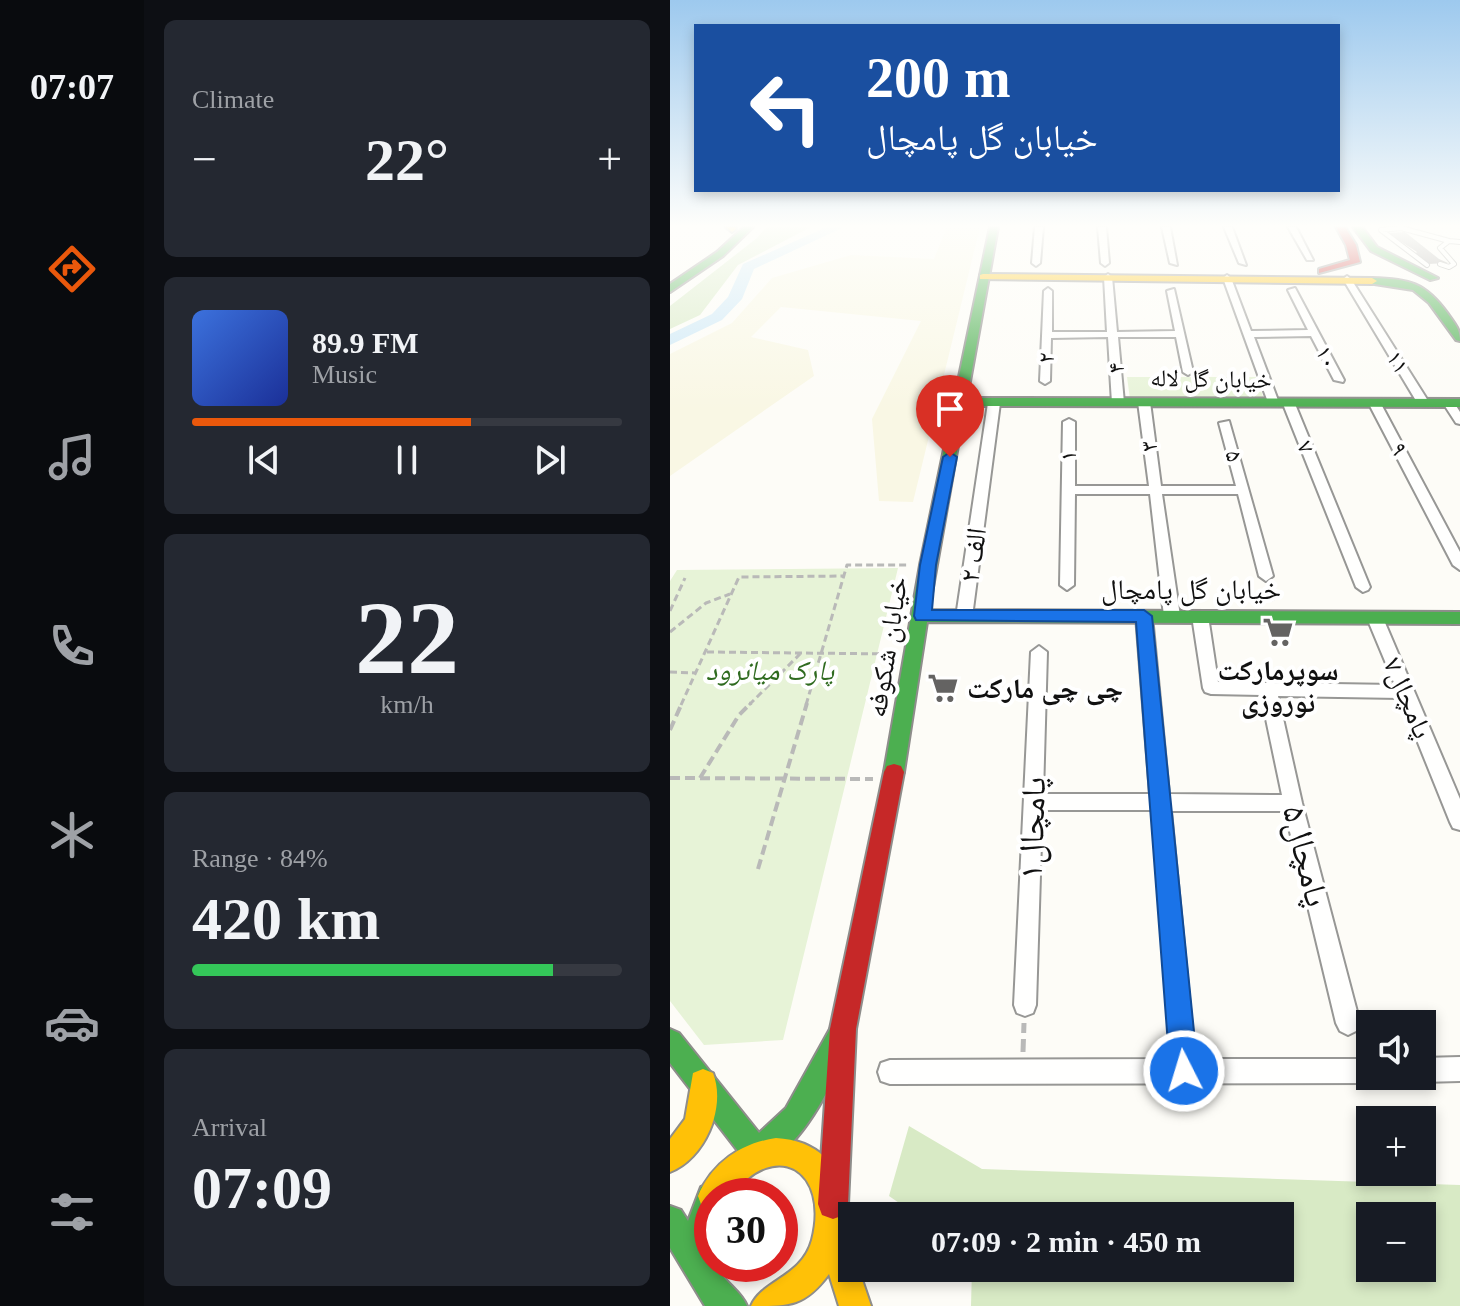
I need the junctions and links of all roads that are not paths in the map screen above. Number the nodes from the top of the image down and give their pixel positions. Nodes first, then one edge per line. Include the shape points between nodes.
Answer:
1 (981, 288) edge
2 (1109, 288) edge
3 (1231, 288) edge
4 (1291, 288) edge
5 (1364, 288) edge
6 (1441, 288) edge
7 (1048, 291) dead end
8 (1171, 291) dead end
9 (1316, 333) junction
10 (1115, 334) junction
11 (1181, 334) junction
12 (1247, 334) junction
13 (1047, 335) junction
14 (1459, 336) edge
15 (1188, 372) dead end
16 (1339, 380) dead end
17 (1045, 381) dead end
18 (961, 402) junction
19 (1144, 402) junction
20 (994, 403) junction
21 (1118, 403) junction
22 (1454, 403) edge
23 (1281, 404) junction
24 (1375, 404) junction
25 (1424, 404) junction
26 (1460, 421) edge
27 (1069, 422) dead end
28 (1225, 423) dead end
29 (1067, 490) junction
30 (1154, 490) junction
31 (1243, 490) junction
32 (1460, 565) edge
33 (1266, 576) road end
34 (1067, 585) dead end
35 (1363, 587) dead end
36 (922, 616) junction
37 (1144, 616) junction
38 (1172, 616) junction
39 (1200, 616) junction
40 (964, 617) junction
41 (1375, 618) junction
42 (1460, 618) edge
43 (1039, 652) dead end
44 (1268, 689) junction
45 (1406, 692) junction
46 (1161, 800) junction
47 (1033, 802) junction
48 (1293, 803) junction
49 (1460, 822) edge
50 (1025, 1005) road end
51 (1348, 1023) dead end
52 (843, 1029) junction
53 (670, 1042) edge
54 (1460, 1069) edge
55 (1436, 1070) edge
56 (1184, 1071) junction
57 (1356, 1071) edge
58 (890, 1072) dead end
59 (703, 1083) junction
60 (758, 1154) junction
61 (670, 1158) edge
62 (728, 1178) edge
63 (833, 1204) junction
64 (670, 1221) edge
65 (830, 1231) junction
66 (694, 1257) edge
67 (704, 1282) edge
68 (724, 1304) edge
69 (767, 1306) edge
70 (855, 1306) edge

1 - 18 street, خیابان شکوفه
2 - 10 street
3 - 12 street
4 - 9 street
5 - 25 street, ۱۱
6 - 14 street via 1451,299
7 - 13 street
8 - 11 street
9 - 12 street
9 - 16 street, ۱۰
10 - 11 street
10 - 13 street
10 - 21 street, ۴
11 - 15 street
12 - 23 street, ۷
13 - 17 street, ۲
18 - 20 street, خیابان گل لاله
18 - 36 street, خیابان شکوفه
19 - 21 street, خیابان گل لاله
19 - 23 street, خیابان گل لاله
19 - 30 street, ۳
20 - 21 street, خیابان گل لاله
20 - 40 street, ۲ الف
22 - 25 street, خیابان گل لاله
22 - 26 street
23 - 24 street, خیابان گل لاله
23 - 35 street, ۷ via 1324,489
24 - 25 street, خیابان گل لاله
24 - 32 street, ۹
27 - 29 street, ۱
28 - 31 street, ۵
29 - 30 street
29 - 34 street, ۱
30 - 31 street
30 - 38 street, ۳
31 - 33 street, ۵
36 - 40 street, خیابان گل پامچال
36 - 52 street, خیابان شکوفه
37 - 38 street, خیابان گل پامچال
37 - 40 street, خیابان گل پامچال
37 - 46 street
38 - 39 street, خیابان گل پامچال
39 - 41 street, خیابان گل پامچال
39 - 44 street via 1211,688
41 - 42 street, خیابان گل پامچال
41 - 45 street, پامچال۷
43 - 47 street, پامچال۱
44 - 45 street
44 - 48 street, پامچال۵
45 - 49 street, پامچال۷
46 - 47 street
46 - 48 street
46 - 56 street
47 - 50 street, پامچال۱
48 - 51 street, پامچال۵
52 - 60 street, خیابان شکوفه via 796,1118
52 - 63 street, خیابان شکوفه
53 - 59 street
54 - 55 street
56 - 57 street
56 - 58 street
59 - 60 street
59 - 61 street via 704,1116 692,1142
60 - 62 street, خیابان شکوفه
60 - 63 street via 800,1152 828,1181
63 - 65 street, خیابان شکوفه
64 - 66 street
65 - 69 street via 821,1258 804,1282
65 - 70 street
67 - 68 street

